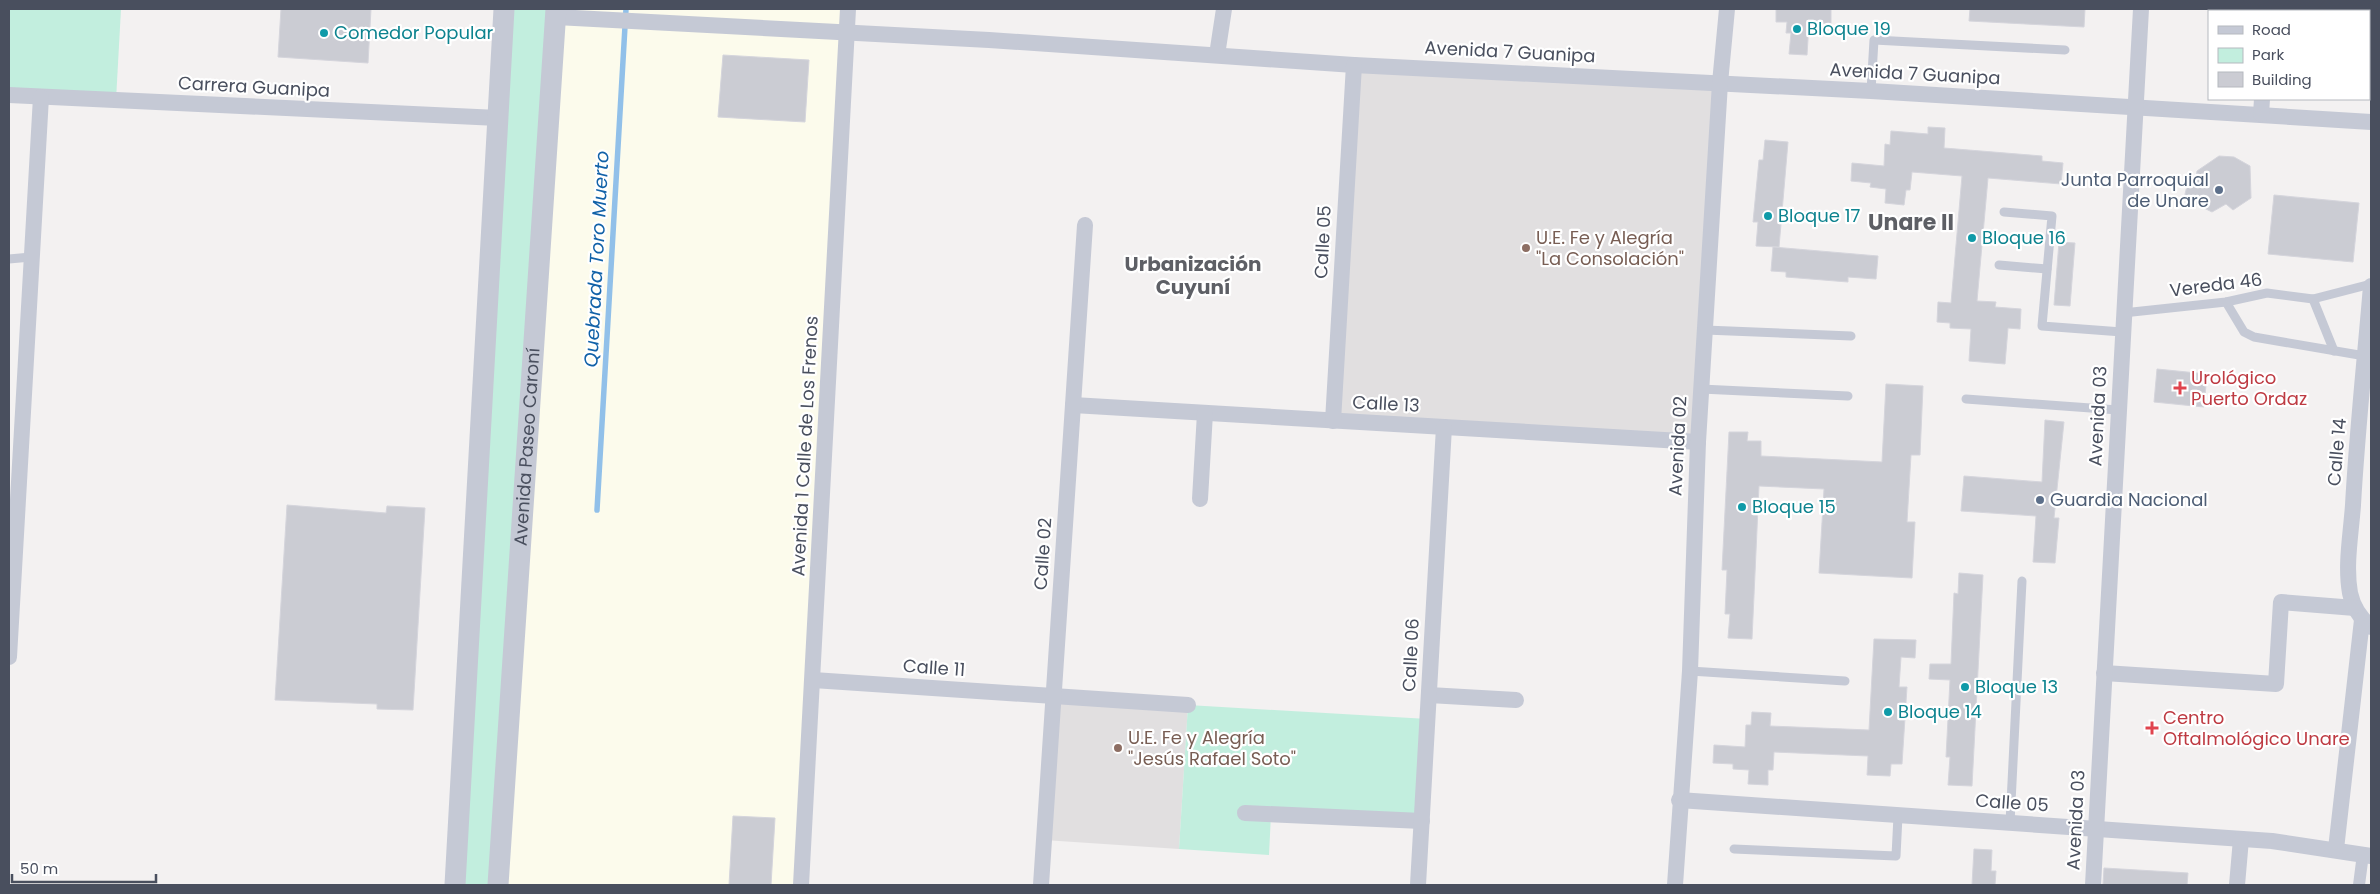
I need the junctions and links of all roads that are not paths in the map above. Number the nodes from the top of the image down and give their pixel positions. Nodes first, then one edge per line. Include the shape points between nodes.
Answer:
1 (504, 9) edge
2 (848, 9) edge
3 (1224, 9) edge
4 (1727, 9) edge
5 (2140, 9) edge
6 (556, 13) edge
7 (846, 34) junction
8 (2065, 50) dead end
9 (1217, 55) junction
10 (1354, 65) junction
11 (1720, 83) junction
12 (1871, 91) junction
13 (9, 95) edge
14 (41, 97) junction
15 (2135, 106) junction
16 (2261, 106) edge
17 (498, 118) junction
18 (2371, 122) edge
19 (2004, 212) dead end
20 (1085, 225) dead end
21 (32, 257) junction
22 (9, 260) edge
23 (1999, 265) dead end
24 (2047, 268) junction
25 (2371, 285) edge
26 (2313, 299) junction
27 (2226, 302) junction
28 (2123, 313) junction
29 (1704, 330) junction
30 (2122, 332) junction
31 (1851, 336) dead end
32 (2334, 351) junction
33 (2365, 356) junction
34 (1701, 389) junction
35 (1848, 396) dead end
36 (1966, 399) dead end
37 (1073, 405) junction
38 (2118, 410) junction
39 (1205, 413) junction
40 (1333, 421) junction
41 (1444, 427) junction
42 (1698, 442) junction
43 (1200, 499) dead end
44 (2022, 581) dead end
45 (2363, 618) edge
46 (10, 631) edge
47 (9, 657) edge
48 (1690, 672) junction
49 (2104, 673) junction
50 (813, 680) junction
51 (1845, 681) dead end
52 (1429, 695) junction
53 (1053, 696) junction
54 (1516, 700) dead end
55 (1188, 705) dead end
56 (1679, 800) junction
57 (1246, 813) dead end
58 (1898, 816) junction
59 (1422, 821) junction
60 (2010, 823) junction
61 (2095, 828) junction
62 (2241, 839) junction
63 (1734, 849) dead end
64 (2336, 849) junction
65 (2367, 855) edge
66 (455, 885) edge
67 (498, 885) edge
68 (801, 885) edge
69 (1041, 885) edge
70 (1418, 885) edge
71 (1674, 885) edge
72 (2093, 885) edge
73 (2237, 885) edge
74 (2360, 885) edge

1 - 17 street
2 - 7 street, Avenida 1 Calle de Los Frenos
3 - 9 street
4 - 11 street, Avenida 02
5 - 15 street, Avenida 03
6 - 7 street, Avenida 7 Guanipa via 596,20
6 - 67 street, Avenida Paseo Caroní
7 - 9 street, Avenida 7 Guanipa
7 - 50 street, Avenida 1 Calle de Los Frenos
8 - 12 lane via 1874,40
9 - 10 street, Avenida 7 Guanipa
10 - 11 street, Avenida 7 Guanipa
10 - 40 street, Calle 05
11 - 12 street, Avenida 7 Guanipa
11 - 29 street, Avenida 02
12 - 15 street, Avenida 7 Guanipa
13 - 14 street, Carrera Guanipa
14 - 17 street, Carrera Guanipa
14 - 21 street
15 - 16 street, Avenida 7 Guanipa
15 - 28 street, Avenida 03
16 - 18 street, Avenida 7 Guanipa
17 - 66 street
19 - 24 lane via 2052,216
20 - 37 street, Calle 02
21 - 22 lane
21 - 46 street
23 - 24 lane
24 - 30 lane via 2042,326
25 - 26 lane, Vereda 46
25 - 33 street, Calle 14
26 - 27 lane, Vereda 46 via 2267,294
26 - 32 lane
27 - 28 lane, Vereda 46
27 - 32 lane via 2244,332 2254,337
28 - 30 street, Avenida 03
29 - 31 lane
29 - 34 street, Avenida 02
30 - 38 street, Avenida 03
32 - 33 lane
33 - 45 street, Calle 14 via 2348,571 2350,593
34 - 35 lane
34 - 42 street, Avenida 02
36 - 38 lane
37 - 39 street, Calle 13
37 - 53 street, Calle 02
38 - 49 street, Avenida 03
39 - 40 street, Calle 13
39 - 43 street
40 - 41 street, Calle 13
41 - 42 street, Calle 13
41 - 52 street, Calle 06
42 - 48 street, Avenida 02
44 - 60 lane
45 - 49 street via 2281,602 2276,684
45 - 64 street
46 - 47 street
48 - 51 lane
48 - 56 street, Avenida 02
49 - 61 street, Avenida 03
50 - 53 street, Calle 11
50 - 68 street, Avenida 1 Calle de Los Frenos
52 - 54 street
52 - 59 street, Calle 06
53 - 55 street, Calle 11
53 - 69 street, Calle 02
56 - 58 street, Calle 05
56 - 71 street, Avenida 02
57 - 59 street
58 - 60 street, Calle 05
58 - 63 lane via 1896,856
59 - 70 street, Calle 06
60 - 61 street, Calle 05
61 - 62 street, Calle 05
61 - 72 street, Avenida 03
62 - 64 street, Calle 05
62 - 73 street
64 - 65 street, Calle 05
65 - 74 street

